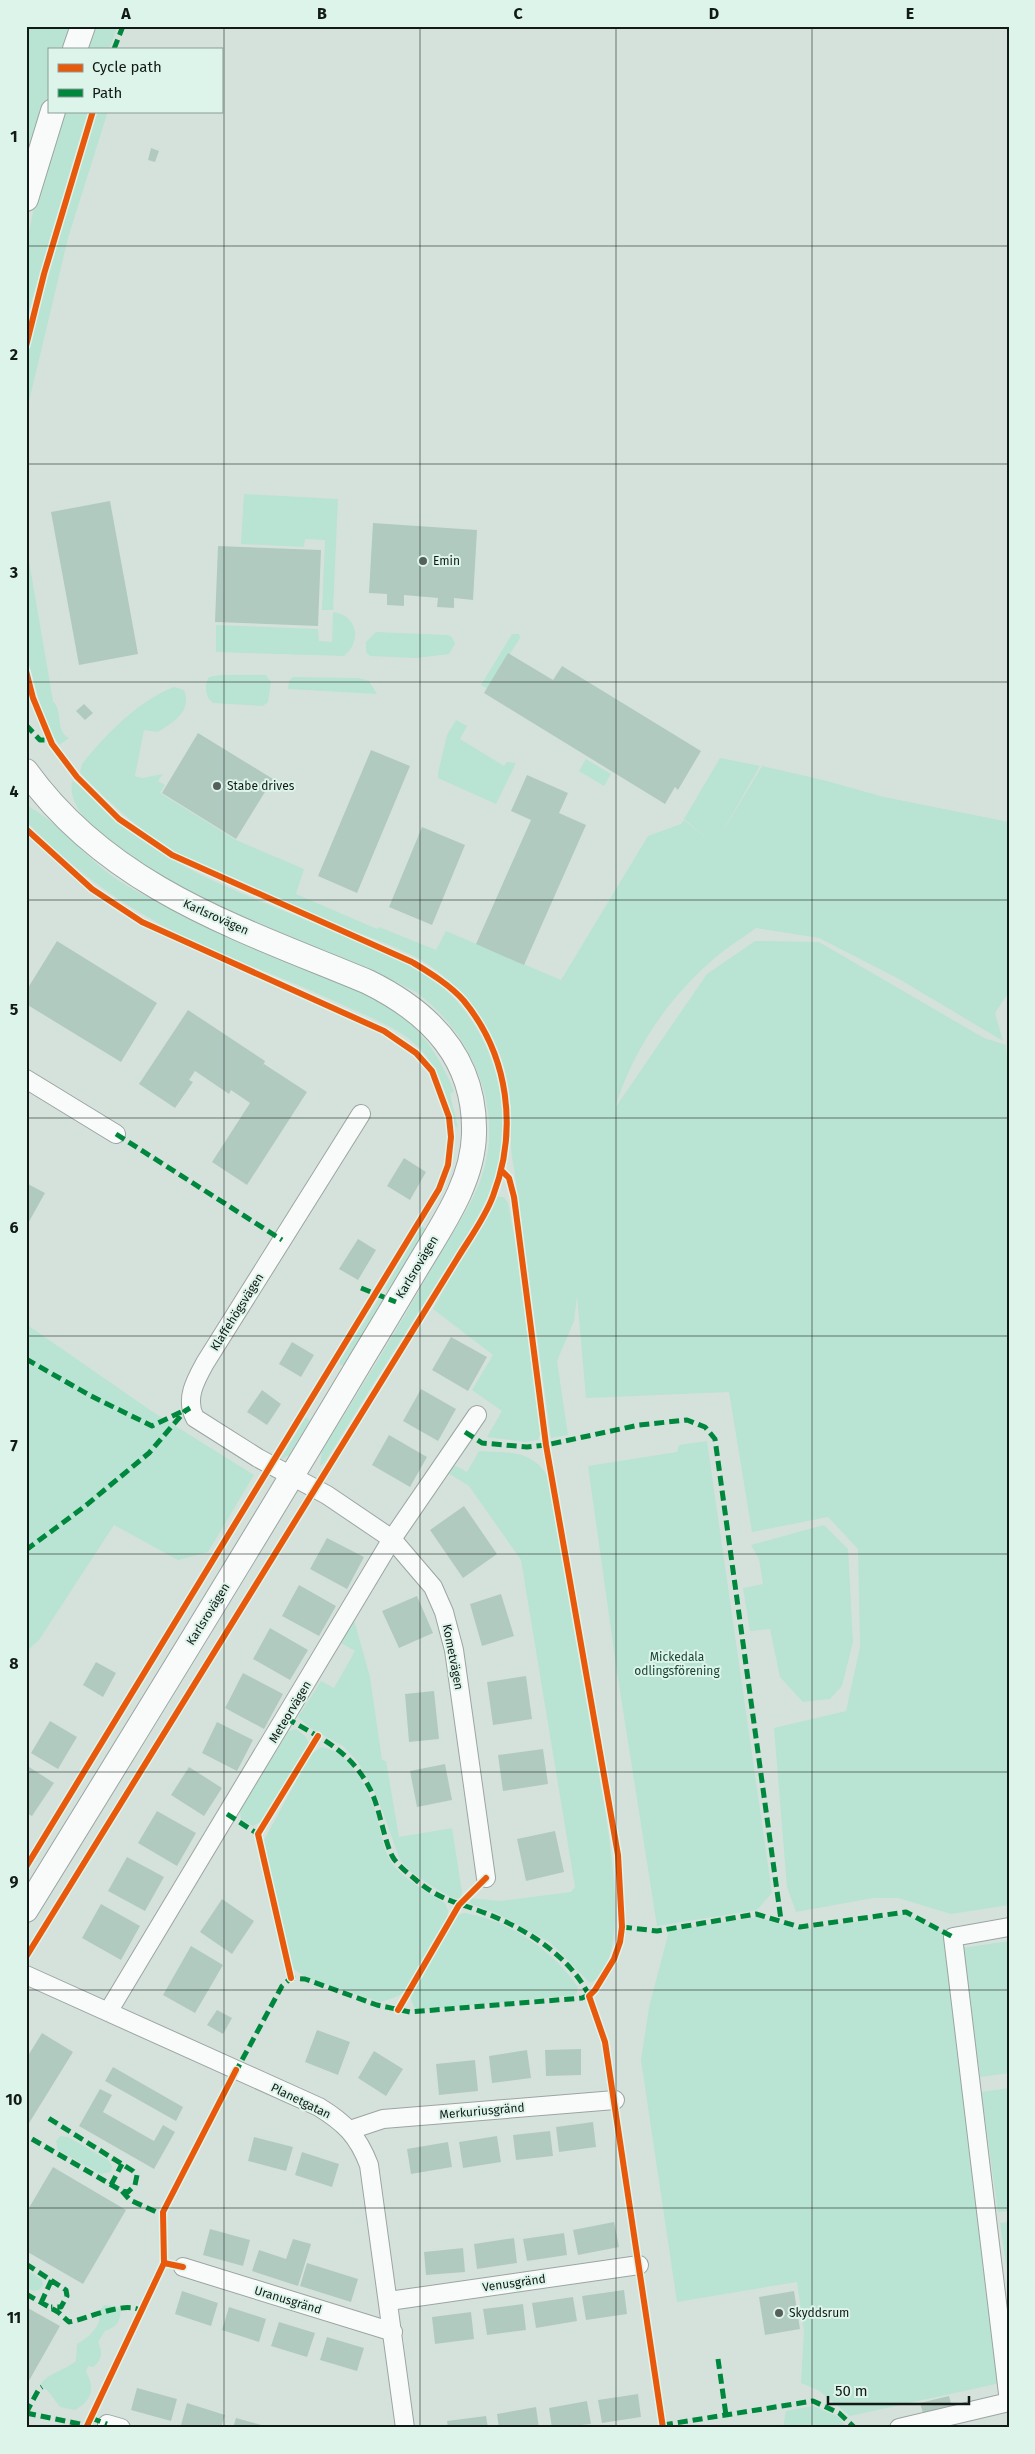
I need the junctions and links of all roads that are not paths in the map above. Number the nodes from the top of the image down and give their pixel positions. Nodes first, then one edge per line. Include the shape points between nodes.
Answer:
1 (83, 26) edge
2 (75, 48) edge
3 (52, 112) edge
4 (26, 199) edge
5 (26, 771) edge
6 (26, 1078) edge
7 (360, 1114) dead end
8 (116, 1134) dead end
9 (476, 1414) dead end
10 (293, 1476) junction
11 (392, 1539) junction
12 (486, 1878) dead end
13 (26, 1910) edge
14 (1009, 1927) edge
15 (26, 1975) edge
16 (108, 2012) junction
17 (615, 2100) dead end
18 (350, 2130) junction
19 (639, 2265) dead end
20 (183, 2267) dead end
21 (389, 2301) junction
22 (393, 2332) junction
23 (1009, 2402) edge
24 (405, 2428) edge
25 (899, 2428) edge

1 - 2 street
3 - 4 street
5 - 10 street, Karlsrovägen via 83,835 132,873 216,918 390,993 425,1017 442,1035 462,1070 473,1110 474,1134 470,1167 463,1186
6 - 8 street
7 - 10 street, Klaffehögsvägen via 192,1388 190,1408 195,1418
9 - 11 street, Meteorvägen
10 - 11 street, Kometvägen via 328,1495
10 - 13 street, Karlsrovägen
11 - 12 street, Kometvägen via 433,1587 444,1612 454,1650
11 - 16 street, Meteorvägen
14 - 23 street via 953,1937
15 - 16 street, Planetgatan
16 - 18 street, Planetgatan via 319,2107
17 - 18 street, Merkuriusgränd via 383,2119
18 - 21 street, Planetgatan via 362,2144 369,2165
19 - 21 street, Venusgränd
20 - 22 street, Uranusgränd
21 - 22 street, Planetgatan
22 - 24 street, Planetgatan
23 - 25 street

